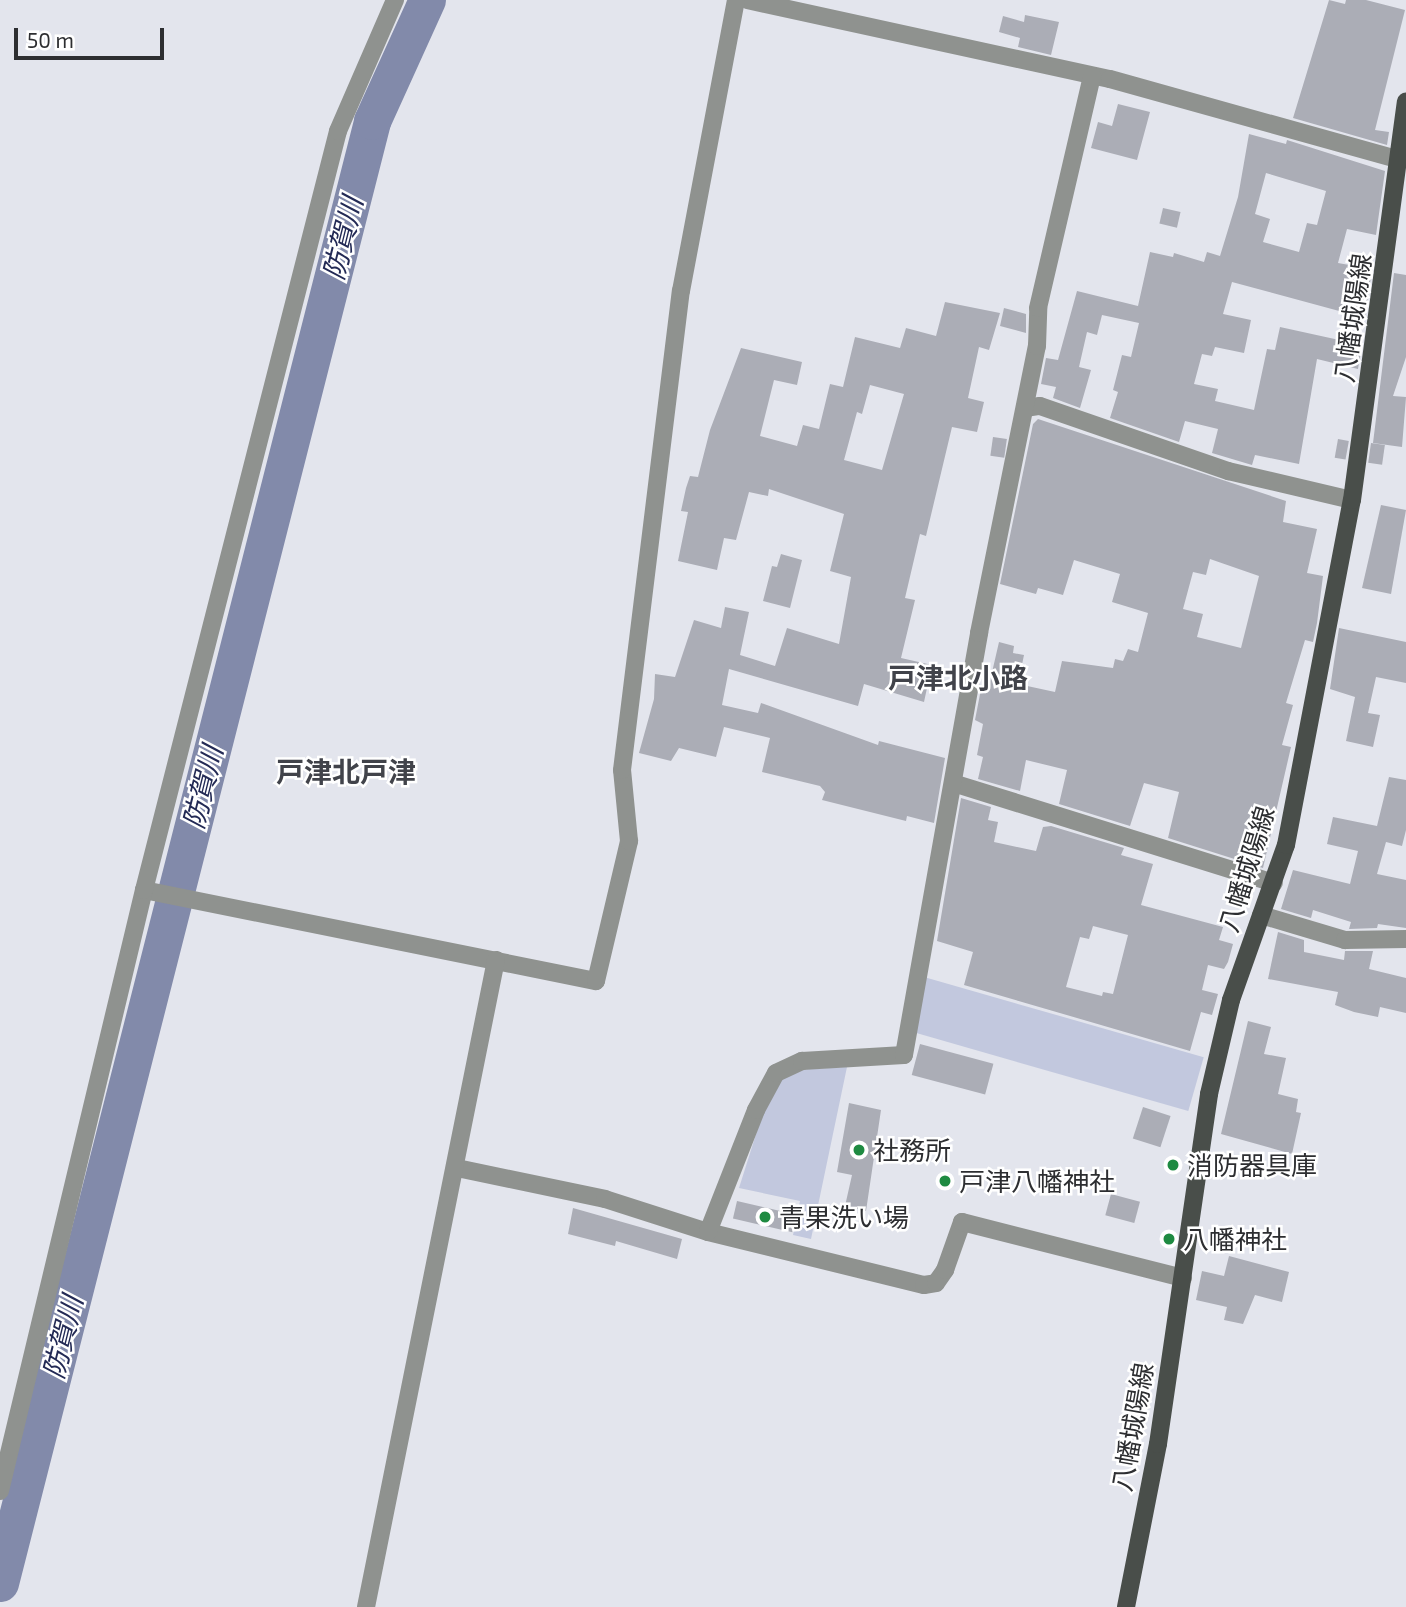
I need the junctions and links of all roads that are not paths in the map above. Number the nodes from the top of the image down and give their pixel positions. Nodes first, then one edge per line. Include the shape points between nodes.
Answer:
1 (394, 0) edge
2 (736, 0) edge
3 (747, 0) edge
4 (1092, 76) junction
5 (1406, 102) edge
6 (1400, 160) junction
7 (1025, 408) junction
8 (1352, 500) junction
9 (953, 783) junction
10 (1274, 883) junction
11 (144, 890) junction
12 (1261, 915) junction
13 (1406, 939) edge
14 (496, 960) junction
15 (457, 1168) junction
16 (708, 1232) junction
17 (1183, 1278) junction
18 (0, 1491) edge
19 (366, 1607) edge
20 (1126, 1607) edge

1 - 11 street via 338,131
2 - 14 street via 681,291 622,771 629,841 596,981
3 - 4 street
4 - 6 street
4 - 7 street via 1038,308 1037,346
5 - 6 main road, 八幡城陽線
6 - 8 main road, 八幡城陽線
7 - 8 street via 1040,406 1228,471
7 - 9 street
8 - 10 main road, 八幡城陽線 via 1286,845
9 - 10 street
9 - 16 street via 904,1055 802,1061 776,1073 756,1110
10 - 12 main road, 八幡城陽線
11 - 14 street
11 - 18 street
12 - 13 street via 1345,940
12 - 17 main road, 八幡城陽線 via 1231,1000 1209,1094
14 - 15 street
15 - 16 street via 605,1199
15 - 19 street
16 - 17 street via 924,1285 936,1283 945,1270 962,1222
17 - 20 main road, 八幡城陽線 via 1158,1444

